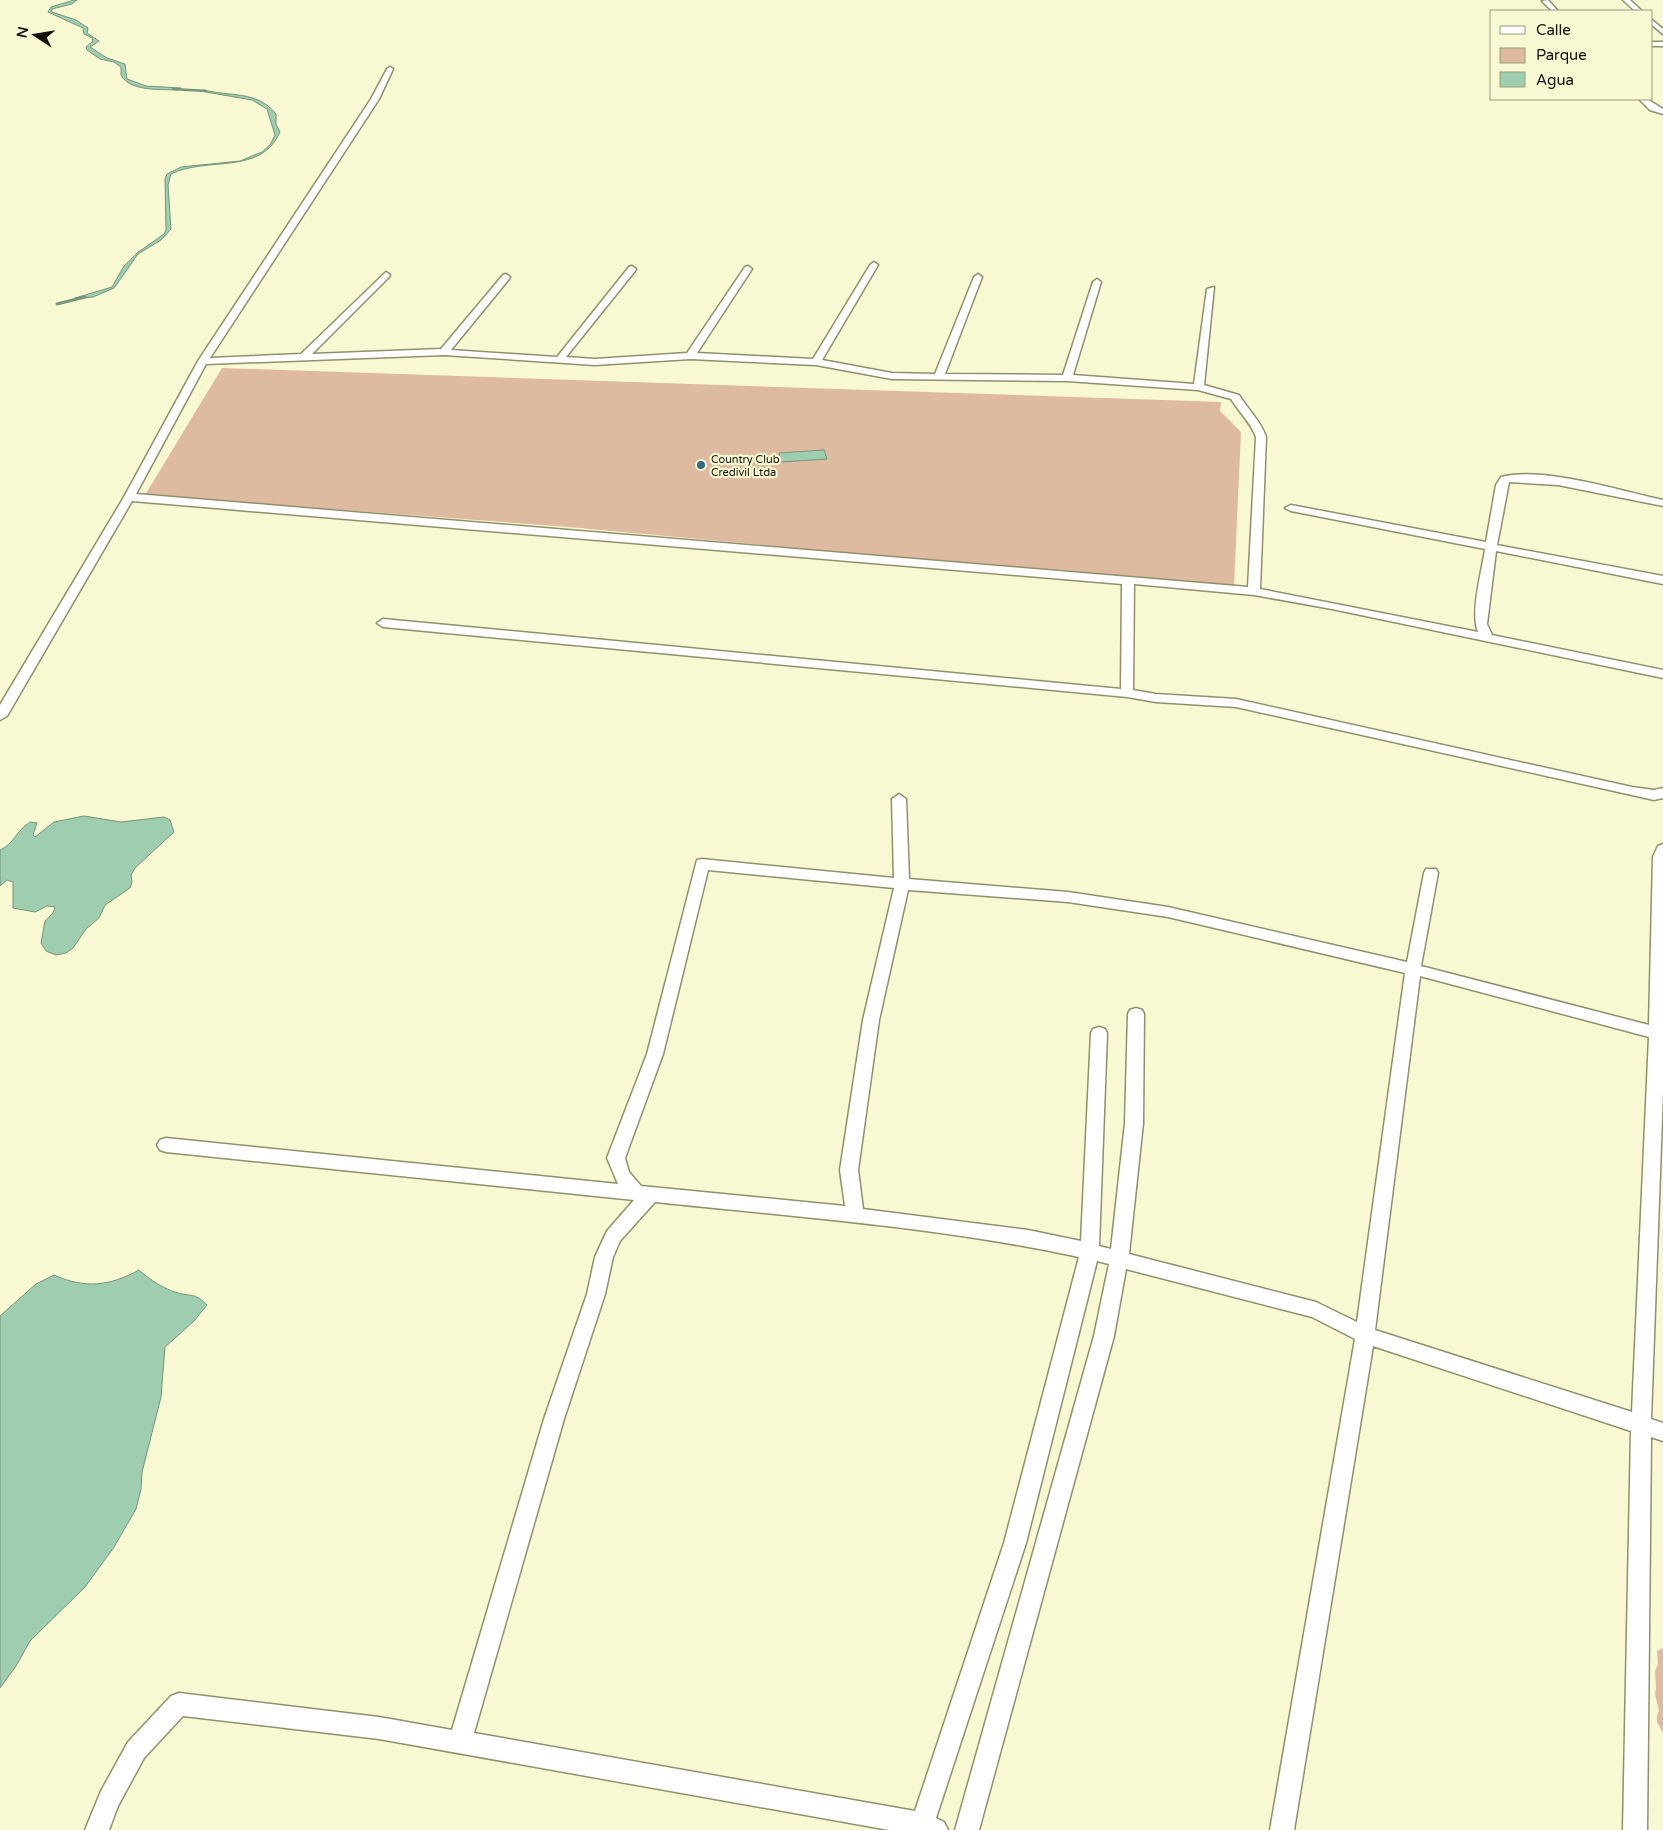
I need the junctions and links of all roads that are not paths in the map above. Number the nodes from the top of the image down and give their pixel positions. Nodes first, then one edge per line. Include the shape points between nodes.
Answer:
1 (1626, 0) edge
2 (1545, 1) edge
3 (1554, 10) edge
4 (1638, 10) edge
5 (1653, 23) edge
6 (1663, 32) edge
7 (390, 70) dead end
8 (1644, 100) edge
9 (1663, 112) edge
10 (874, 265) dead end
11 (632, 269) dead end
12 (748, 269) dead end
13 (386, 275) dead end
14 (506, 277) dead end
15 (978, 278) dead end
16 (1097, 282) dead end
17 (1212, 289) dead end
18 (444, 352) junction
19 (305, 356) junction
20 (690, 356) junction
21 (203, 361) junction
22 (558, 361) junction
23 (816, 362) junction
24 (939, 376) junction
25 (1067, 378) junction
26 (1199, 387) junction
27 (129, 497) junction
28 (1663, 503) edge
29 (1291, 508) dead end
30 (1492, 547) junction
31 (1663, 580) edge
32 (1128, 582) junction
33 (1254, 591) junction
34 (383, 623) dead end
35 (1487, 638) junction
36 (1663, 674) edge
37 (1127, 693) junction
38 (0, 716) edge
39 (1663, 793) edge
40 (899, 799) dead end
41 (1663, 849) edge
42 (1431, 873) dead end
43 (902, 884) junction
44 (1413, 969) junction
45 (1136, 1014) dead end
46 (1099, 1033) dead end
47 (1660, 1034) edge
48 (166, 1145) dead end
49 (644, 1193) junction
50 (855, 1214) junction
51 (1090, 1251) junction
52 (1119, 1258) junction
53 (1365, 1335) junction
54 (1641, 1425) junction
55 (1663, 1432) edge
56 (460, 1743) junction
57 (929, 1827) edge
58 (97, 1830) edge
59 (967, 1830) edge
60 (1282, 1830) edge
61 (1635, 1830) edge

1 - 4 street
2 - 3 street
5 - 6 street
7 - 21 street via 374,100
8 - 9 street
10 - 23 street
11 - 22 street
12 - 20 street
13 - 19 street
14 - 18 street
15 - 24 street
16 - 25 street
17 - 26 street
18 - 19 street
18 - 22 street
19 - 21 street
20 - 22 street
20 - 23 street
21 - 27 street
23 - 24 street via 892,376
24 - 25 street
25 - 26 street
26 - 33 street via 1235,397 1261,437
27 - 32 street
27 - 38 street
28 - 30 street via 1512,477 1505,479 1501,486
29 - 30 street
30 - 31 street
30 - 35 street via 1481,624
32 - 33 street
32 - 37 street
33 - 35 street
34 - 37 street
35 - 36 street
37 - 39 street via 1236,703 1632,791 1654,795
40 - 43 street
41 - 47 street via 1660,857
42 - 44 street
43 - 44 street via 1068,897 1168,912
43 - 49 street via 702,864 655,1054 616,1158 628,1185
43 - 50 street via 871,1020 849,1170
44 - 47 street
44 - 53 street
45 - 52 street via 1134,1123
46 - 51 street
47 - 54 street
48 - 49 street
49 - 50 street
49 - 56 street via 613,1236 604,1257 596,1294 554,1418
50 - 51 street via 1028,1238
51 - 52 street
51 - 57 street via 1015,1543
52 - 53 street via 1316,1310
52 - 59 street via 1104,1336
53 - 54 street
53 - 60 street
54 - 55 street
54 - 61 street
56 - 57 street
56 - 58 street via 379,1728 179,1704 136,1750 109,1798

